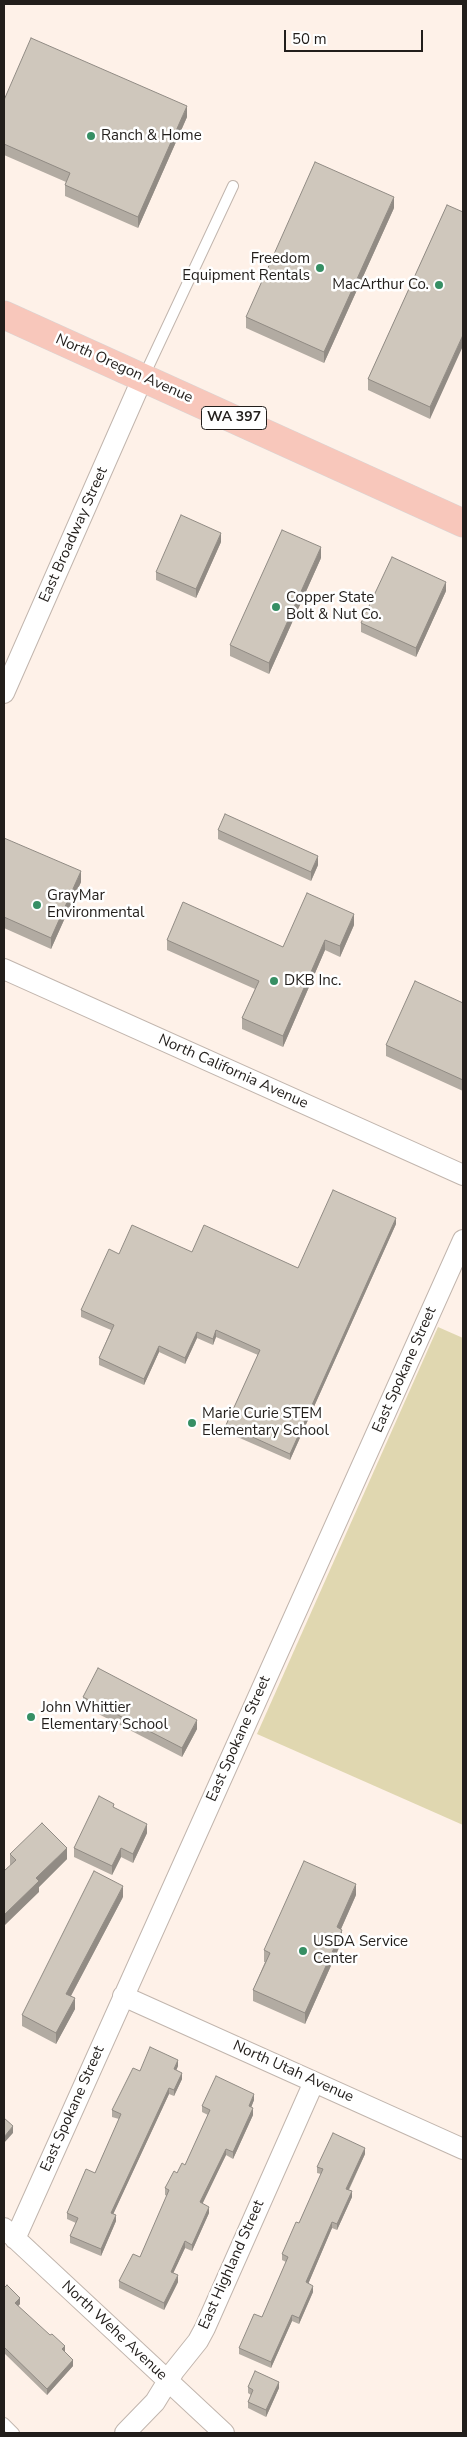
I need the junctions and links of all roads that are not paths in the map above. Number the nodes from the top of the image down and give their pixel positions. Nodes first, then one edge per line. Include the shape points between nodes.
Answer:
1 (233, 186) dead end
2 (4, 315) edge
3 (143, 377) junction
4 (463, 522) edge
5 (4, 693) edge
6 (4, 969) edge
7 (463, 1174) edge
8 (463, 1240) edge
9 (123, 1996) junction
10 (314, 2082) junction
11 (463, 2149) edge
12 (10, 2233) edge
13 (168, 2382) junction
14 (4, 2424) edge
15 (14, 2433) edge
16 (125, 2433) edge
17 (224, 2433) edge

1 - 3 lane
2 - 3 main road, North Oregon Avenue / WA 397
3 - 4 main road, North Oregon Avenue / WA 397
3 - 5 street, East Broadway Street
6 - 7 street, North California Avenue
8 - 9 street, East Spokane Street
9 - 10 street, North Utah Avenue
9 - 12 street, East Spokane Street
10 - 11 street, North Utah Avenue
10 - 13 street, East Highland Street via 205,2328
12 - 13 street, North Wehe Avenue
13 - 16 street, East Highland Street via 155,2402
13 - 17 street, North Wehe Avenue
14 - 15 lane

